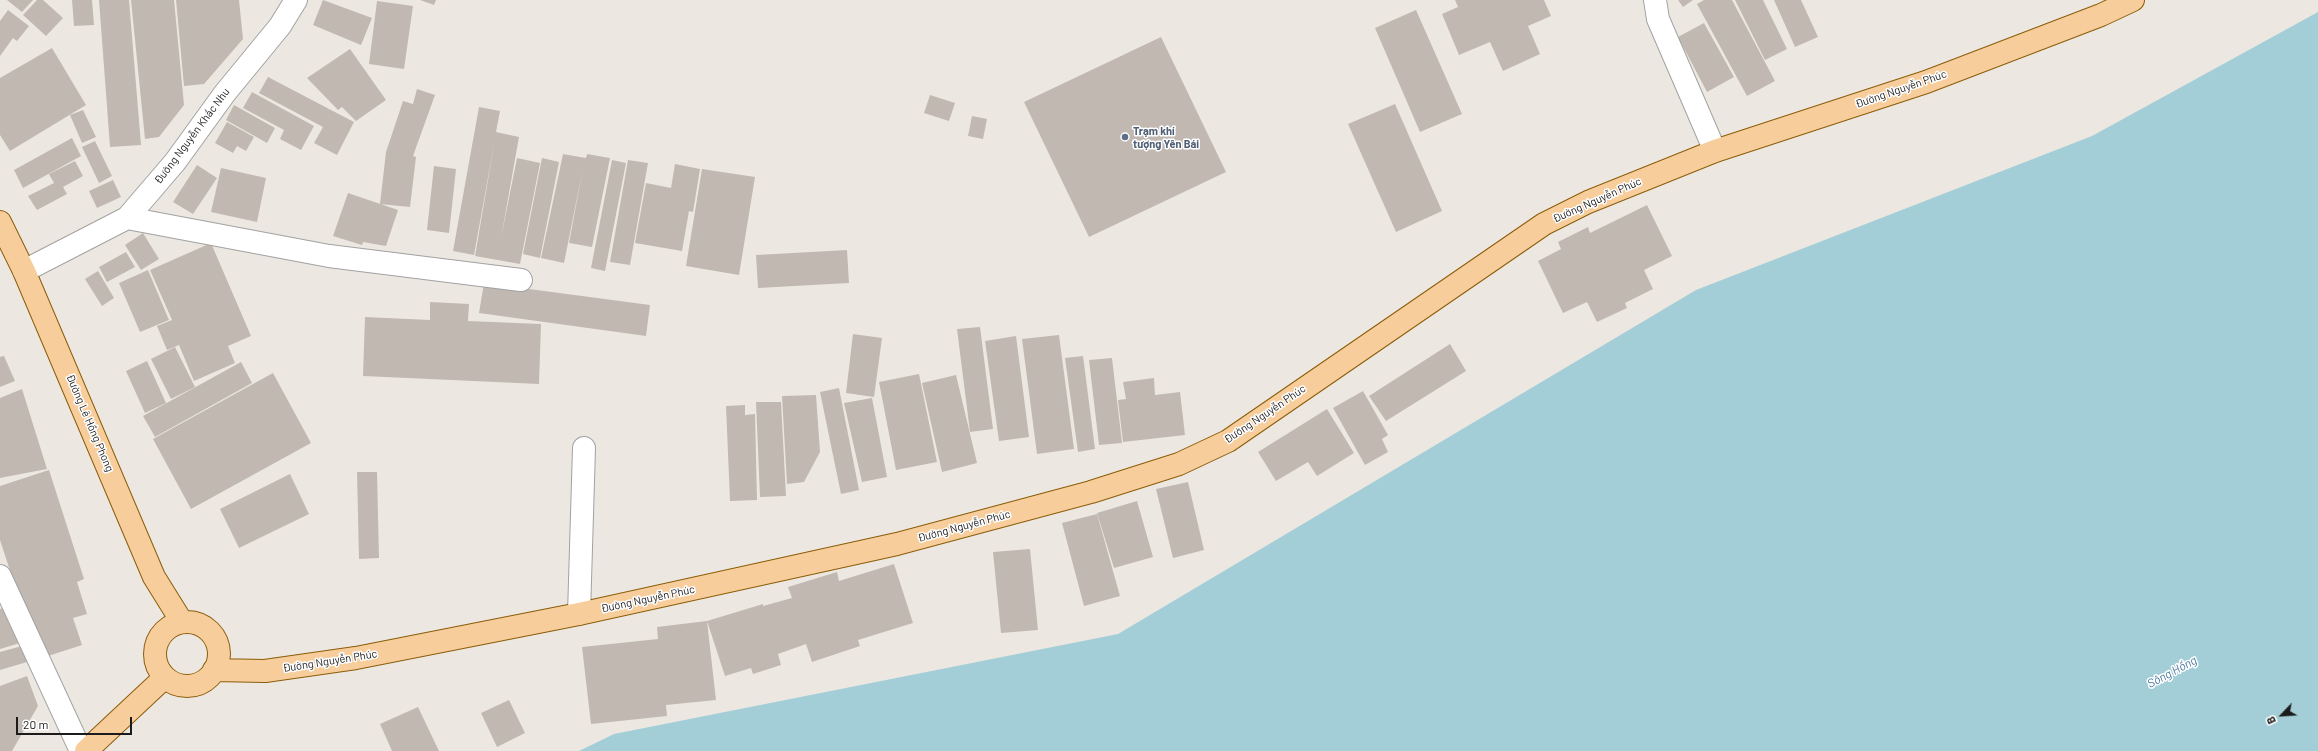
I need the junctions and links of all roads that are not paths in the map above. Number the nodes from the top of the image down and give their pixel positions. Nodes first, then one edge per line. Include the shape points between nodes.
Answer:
1 (296, 0) edge
2 (1655, 0) edge
3 (2133, 0) edge
4 (1715, 151) junction
5 (127, 218) junction
6 (0, 222) edge
7 (24, 271) junction
8 (521, 280) dead end
9 (584, 448) dead end
10 (0, 576) edge
11 (579, 614) junction
12 (182, 622) junction
13 (214, 670) junction
14 (164, 678) junction
15 (81, 751) edge
16 (86, 751) edge

1 - 5 street, Đường Nguyễn Khắc Nhu via 280,26 225,93 175,162
2 - 4 street via 1658,19
3 - 4 main road, Đường Nguyễn Phúc via 2101,15 1926,82
4 - 11 main road, Đường Nguyễn Phúc via 1588,202 1544,224 1228,441 1179,464 1091,492 897,544
5 - 7 street, Đường Nguyễn Khắc Nhu
5 - 8 street via 329,256
6 - 7 main road, Đường Lê Hồng Phong
7 - 12 main road, Đường Lê Hồng Phong via 154,577
9 - 11 street
10 - 15 street
11 - 13 main road, Đường Nguyễn Phúc via 356,658 265,671
12 - 13 main road via 196,623 208,631 217,642 219,656
12 - 14 main road via 169,627 159,638 154,651 157,665
13 - 14 main road via 205,681 192,686 177,685
14 - 16 main road

